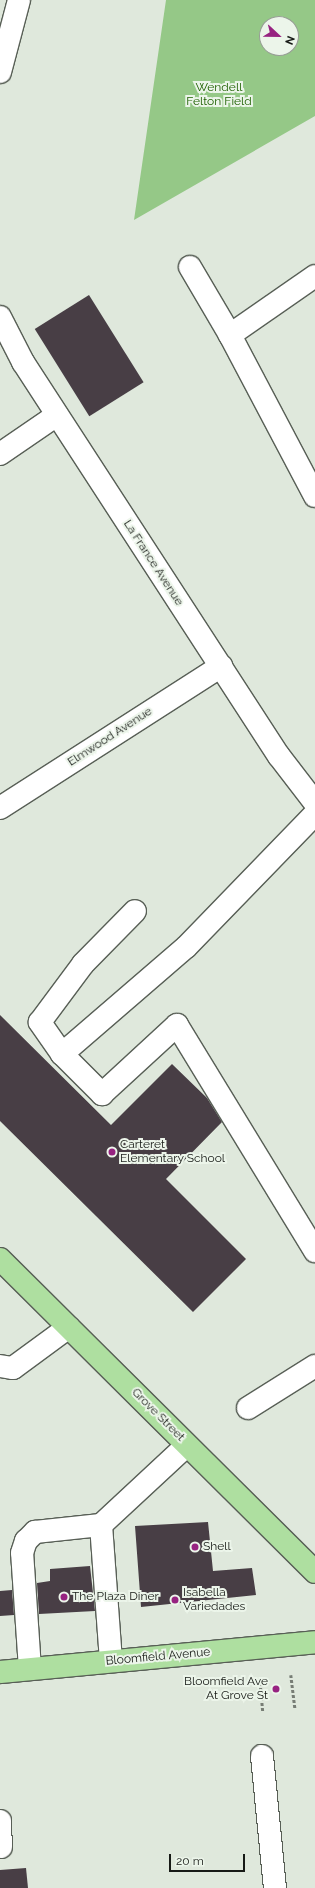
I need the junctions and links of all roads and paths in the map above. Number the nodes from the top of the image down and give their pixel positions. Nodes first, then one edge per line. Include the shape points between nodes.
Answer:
1 (19, 0) edge
2 (0, 72) edge
3 (190, 267) dead end
4 (315, 276) edge
5 (0, 317) edge
6 (230, 335) junction
7 (57, 414) junction
8 (0, 454) edge
9 (315, 496) edge
10 (221, 666) junction
11 (315, 803) edge
12 (0, 808) edge
13 (315, 814) edge
14 (135, 911) dead end
15 (62, 1054) junction
16 (315, 1251) edge
17 (0, 1259) edge
18 (68, 1327) junction
19 (0, 1366) edge
20 (315, 1366) edge
21 (248, 1408) dead end
22 (187, 1445) junction
23 (101, 1525) junction
24 (315, 1572) edge
25 (315, 1642) edge
26 (111, 1661) junction
27 (30, 1669) junction
28 (0, 1672) edge
29 (291, 1675) dead end
30 (260, 1678) dead end
31 (295, 1709) dead end
32 (263, 1712) dead end
33 (262, 1756) dead end
34 (0, 1821) edge
35 (1, 1847) dead end
36 (275, 1888) edge

1 - 2 street
3 - 6 street
4 - 6 street
5 - 7 street, La France Avenue via 23,362
6 - 9 street
7 - 8 street
7 - 10 street, La France Avenue
10 - 11 street, La France Avenue via 279,756
10 - 12 street, Elmwood Avenue
13 - 15 street via 186,947
14 - 15 street via 83,964 40,1022
15 - 16 street via 102,1094 177,1025
17 - 18 main road, Grove Street
18 - 19 street via 13,1368
18 - 22 main road, Grove Street
20 - 21 street
22 - 23 street
22 - 24 main road, Grove Street
23 - 26 street
23 - 27 street via 35,1532 26,1541 22,1553
25 - 26 main road, Bloomfield Avenue
26 - 27 main road, Bloomfield Avenue
27 - 28 main road, Bloomfield Avenue
29 - 31 path
30 - 32 path
33 - 36 street
34 - 35 street

